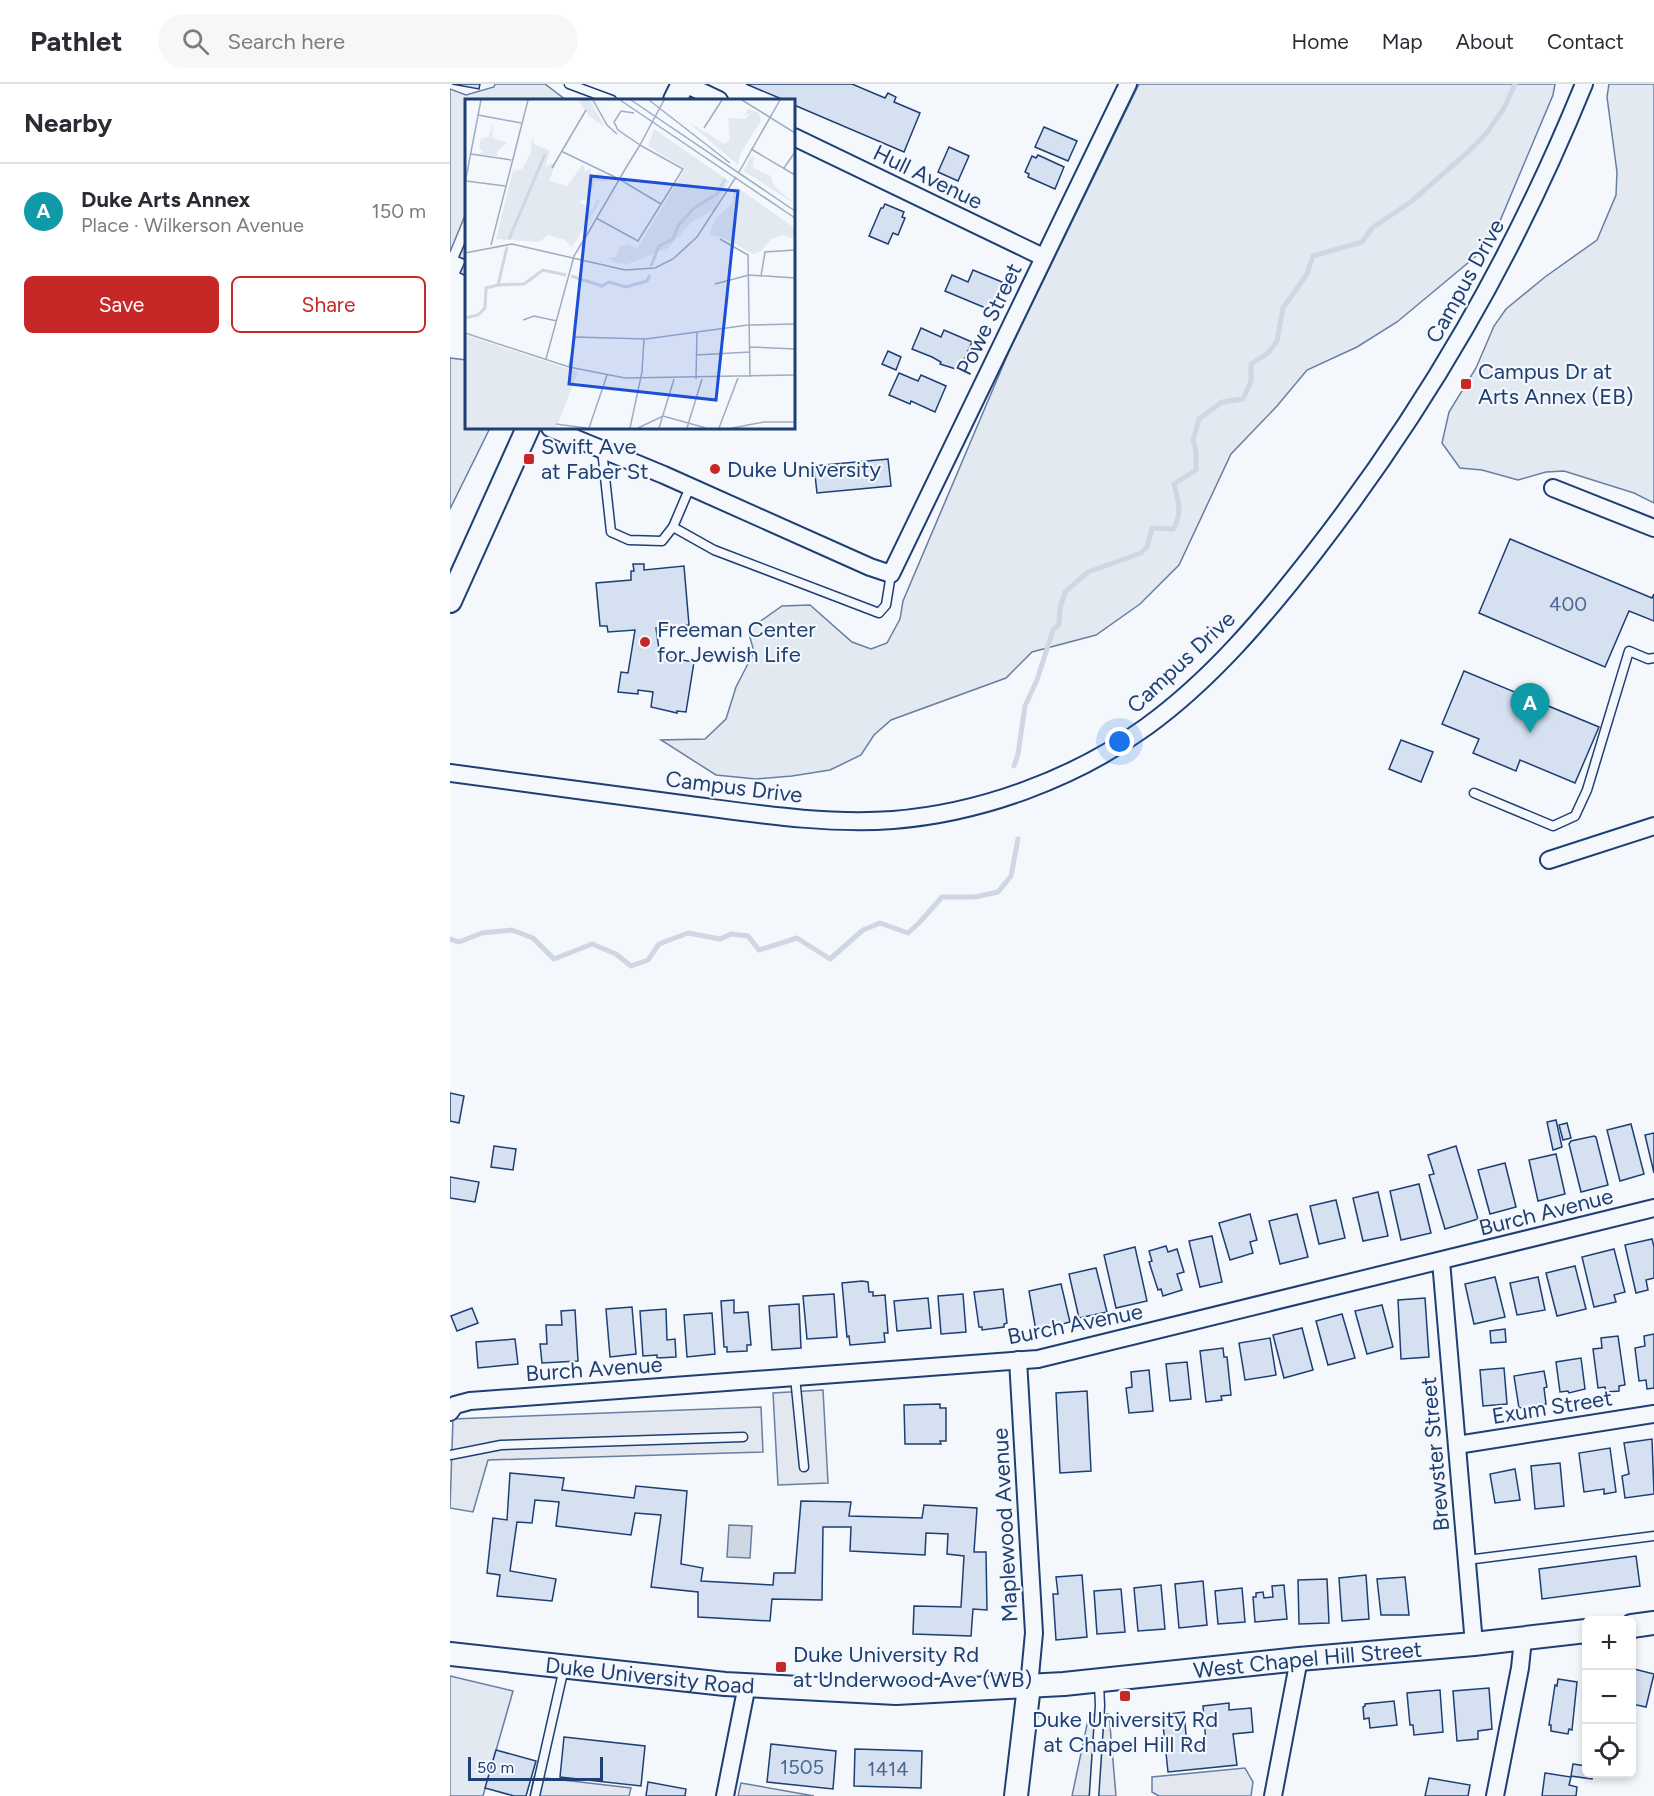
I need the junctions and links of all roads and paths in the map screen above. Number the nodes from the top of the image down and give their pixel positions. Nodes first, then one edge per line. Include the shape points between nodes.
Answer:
1 (569, 84) edge
2 (684, 84) edge
3 (1128, 84) edge
4 (1584, 84) edge
5 (609, 99) edge
6 (676, 99) edge
7 (717, 99) edge
8 (795, 137) edge
9 (1043, 257) junction
10 (528, 429) edge
11 (552, 429) edge
12 (602, 449) junction
13 (690, 487) junction
14 (1553, 488) dead end
15 (673, 527) junction
16 (1654, 528) edge
17 (891, 574) junction
18 (450, 601) edge
19 (1654, 658) edge
20 (450, 773) edge
21 (1474, 793) dead end
22 (1654, 826) edge
23 (1549, 860) dead end
24 (1654, 1209) edge
25 (1441, 1261) junction
26 (1018, 1360) junction
27 (795, 1377) junction
28 (453, 1408) edge
29 (1654, 1414) edge
30 (742, 1437) dead end
31 (1457, 1445) junction
32 (450, 1455) edge
33 (804, 1467) dead end
34 (1654, 1536) edge
35 (1467, 1560) junction
36 (1654, 1623) edge
37 (1636, 1625) edge
38 (1582, 1632) edge
39 (1523, 1639) junction
40 (1474, 1644) junction
41 (450, 1654) edge
42 (1299, 1659) junction
43 (565, 1668) junction
44 (1099, 1680) junction
45 (747, 1685) junction
46 (1029, 1686) junction
47 (729, 1795) edge
48 (534, 1796) edge
49 (1016, 1796) edge
50 (1094, 1796) edge
51 (1273, 1796) edge
52 (1495, 1796) edge

1 - 5 lane
2 - 6 main road
2 - 7 street
3 - 9 street, Powe Street
4 - 20 street, Campus Drive via 1497,273 1446,363 1362,491 1287,588 1228,655 1169,710 1100,756 1048,781 988,802 895,820 808,819
8 - 9 street, Hull Avenue
9 - 17 street, Powe Street
10 - 18 main road
11 - 12 street
12 - 13 street
12 - 15 lane via 612,532 629,540 662,541
13 - 15 lane
13 - 17 street
14 - 16 street
15 - 17 lane via 714,550 879,613 886,605
19 - 21 lane via 1629,651 1587,790 1575,816 1553,826
22 - 23 street
24 - 25 street, Burch Avenue
25 - 26 street, Burch Avenue via 1050,1356
25 - 31 street, Brewster Street
26 - 27 street, Burch Avenue
26 - 46 street, Maplewood Avenue via 1034,1633
27 - 28 street, Burch Avenue via 470,1401
27 - 33 lane
29 - 31 street, Exum Street
30 - 32 lane via 501,1445
31 - 35 street, Brewster Street
34 - 35 lane
35 - 40 street, Brewster Street
36 - 37 main road
38 - 39 main road, West Chapel Hill Street
39 - 40 main road, West Chapel Hill Street
39 - 52 street
40 - 42 main road, West Chapel Hill Street
41 - 43 main road, Duke University Road
42 - 44 main road, West Chapel Hill Street
42 - 51 street
43 - 45 main road, Duke University Road
43 - 48 lane
44 - 46 main road, West Chapel Hill Street
44 - 50 lane
45 - 46 main road, Duke University Road via 896,1693
45 - 47 street
46 - 49 main road

